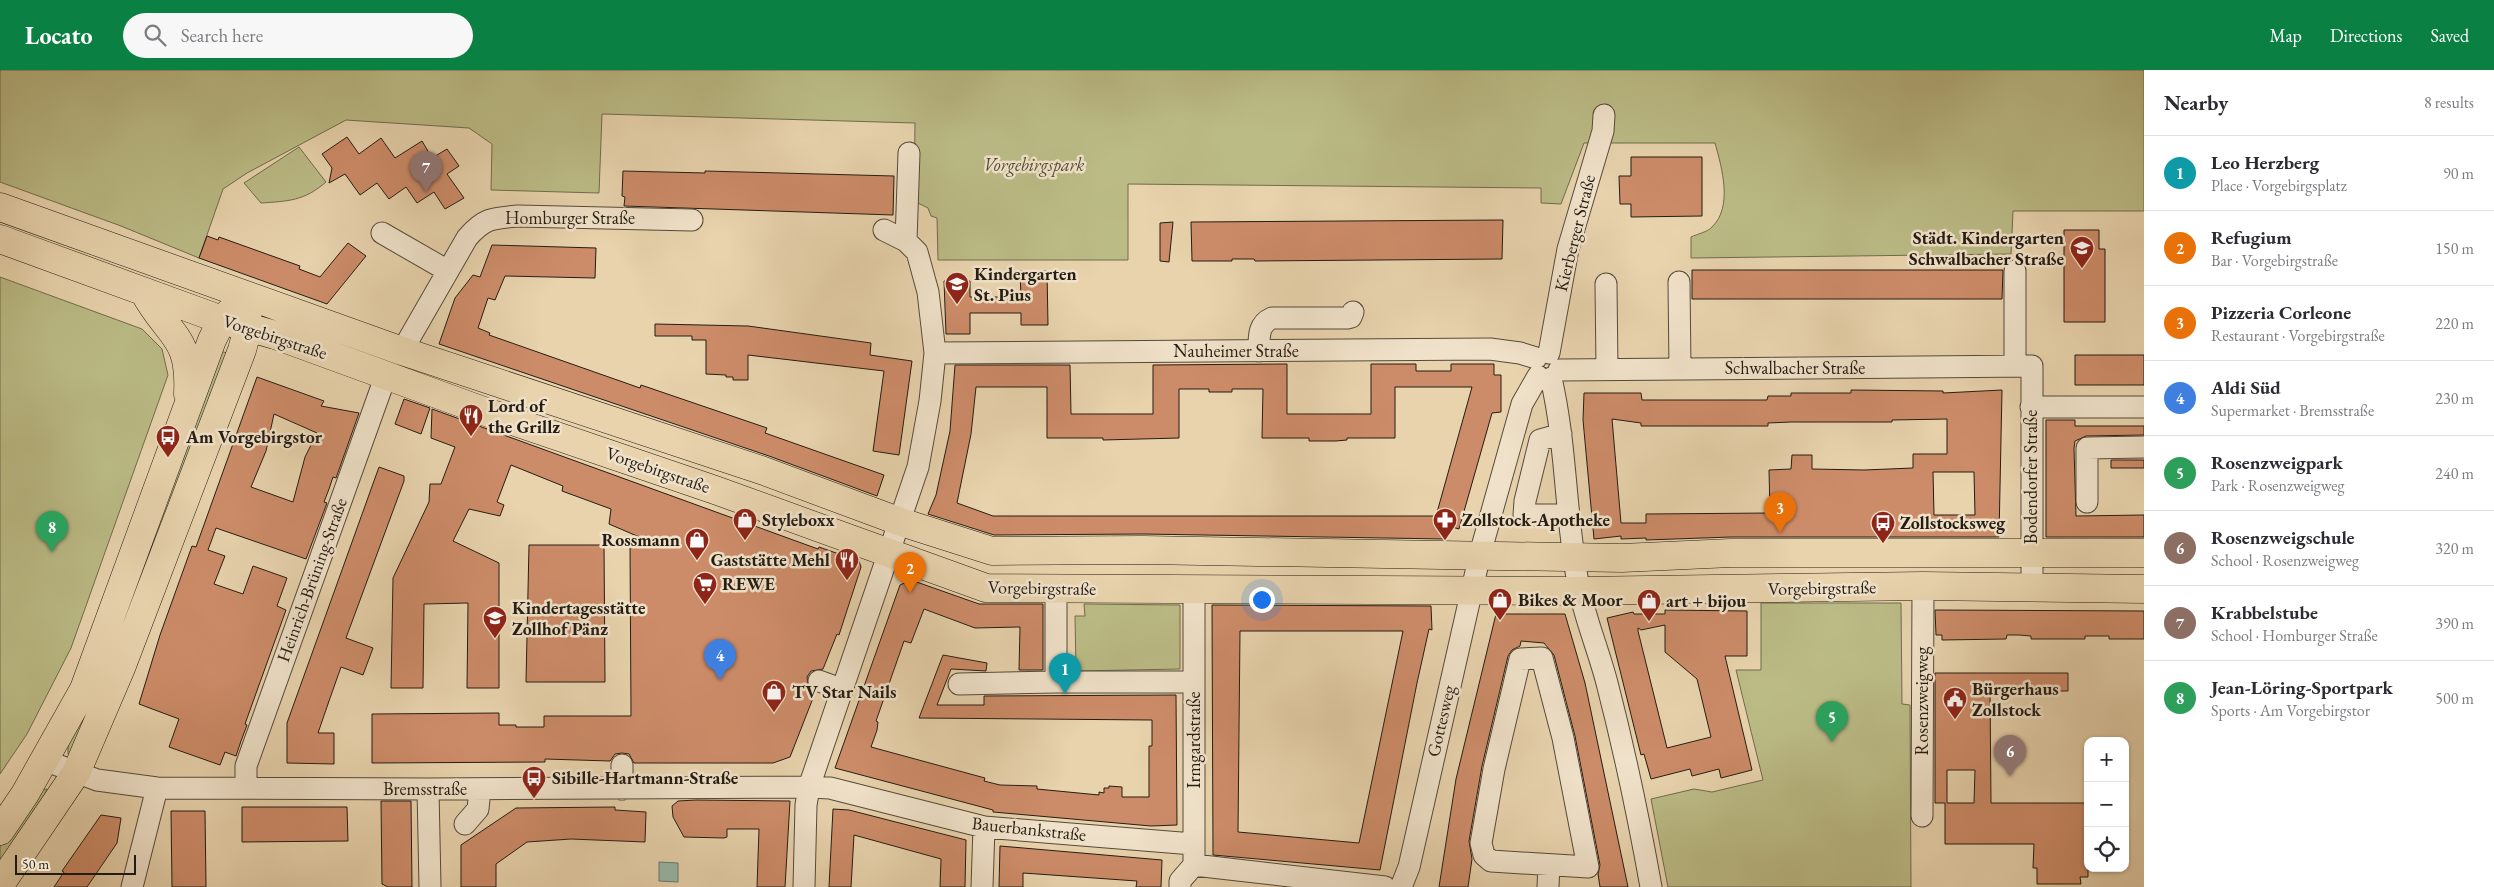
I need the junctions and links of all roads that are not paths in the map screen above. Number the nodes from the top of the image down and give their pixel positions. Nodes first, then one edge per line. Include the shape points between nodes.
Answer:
1 (1604, 115) dead end
2 (909, 153) dead end
3 (0, 207) edge
4 (692, 220) dead end
5 (884, 230) dead end
6 (382, 233) dead end
7 (0, 239) edge
8 (906, 241) junction
9 (448, 271) junction
10 (2015, 271) dead end
11 (1679, 282) dead end
12 (1606, 284) dead end
13 (144, 292) junction
14 (246, 297) junction
15 (1353, 312) dead end
16 (235, 324) junction
17 (402, 351) junction
18 (1260, 351) junction
19 (935, 353) junction
20 (2024, 366) junction
21 (1547, 367) junction
22 (1607, 369) junction
23 (1680, 369) junction
24 (386, 375) junction
25 (2031, 407) junction
26 (2144, 407) edge
27 (187, 412) junction
28 (1560, 434) junction
29 (2144, 447) edge
30 (2087, 502) dead end
31 (1569, 515) junction
32 (901, 522) junction
33 (889, 553) junction
34 (2032, 553) junction
35 (2144, 553) edge
36 (1480, 554) junction
37 (1573, 556) junction
38 (1923, 586) junction
39 (2032, 588) junction
40 (1194, 589) junction
41 (2144, 589) edge
42 (1056, 590) junction
43 (1471, 590) junction
44 (1580, 592) junction
45 (819, 681) dead end
46 (1056, 682) junction
47 (1194, 682) junction
48 (959, 684) dead end
49 (842, 688) junction
50 (44, 760) junction
51 (622, 764) dead end
52 (76, 773) junction
53 (809, 786) junction
54 (246, 787) junction
55 (157, 788) junction
56 (428, 789) junction
57 (480, 789) junction
58 (622, 789) junction
59 (1922, 816) dead end
60 (464, 824) dead end
61 (984, 827) junction
62 (0, 831) edge
63 (1194, 844) junction
64 (1194, 865) junction
65 (1549, 865) junction
66 (0, 885) edge
67 (132, 887) edge
68 (430, 887) edge
69 (804, 887) edge
70 (982, 887) edge
71 (1180, 887) edge
72 (1386, 887) edge
73 (1401, 887) edge
74 (1548, 887) edge
75 (1651, 887) edge

1 - 21 street, Kierberger Straße via 1603,131 1562,274
2 - 8 street
3 - 14 main road, Vorgebirgstraße
4 - 9 street, Homburger Straße via 490,218 467,238
5 - 8 street
6 - 9 street
7 - 13 main road, Vorgebirgstraße
8 - 19 street via 916,252 928,292
9 - 17 street, Homburger Straße
10 - 20 street, Bodendorfer Straße
11 - 23 street
12 - 22 street
13 - 16 main road, Vorgebirgstraße
13 - 27 main road via 152,308 183,346 189,370
14 - 16 main road
14 - 17 main road, Vorgebirgstraße
15 - 18 street via 1347,318 1272,318 1262,324 1259,332
16 - 24 main road, Vorgebirgstraße
16 - 27 main road via 212,340
16 - 52 main road via 236,365 125,659
17 - 32 main road, Vorgebirgstraße via 764,471
18 - 19 street, Nauheimer Straße
18 - 21 street, Nauheimer Straße via 1490,350 1520,352
19 - 32 street via 918,467
20 - 23 street, Schwalbacher Straße
20 - 25 street, Bodendorfer Straße
21 - 22 street, Schwalbacher Straße
21 - 28 street, Kierberger Straße
21 - 36 street, Kierberger Straße via 1522,404
22 - 23 street, Schwalbacher Straße
24 - 33 main road, Vorgebirgstraße
24 - 54 street, Heinrich-Brüning-Straße via 246,766
25 - 26 street
25 - 34 street, Bodendorfer Straße
27 - 50 main road via 90,673
28 - 31 street, Kierberger Straße
28 - 31 street via 1540,440 1524,515
29 - 30 street via 2087,448
31 - 37 street, Kierberger Straße
32 - 33 street
32 - 36 main road, Vorgebirgstraße via 992,551
33 - 42 main road, Vorgebirgstraße via 986,588
33 - 49 street
34 - 35 main road, Vorgebirgstraße
34 - 37 main road, Vorgebirgstraße
34 - 39 street, Bodendorfer Straße
36 - 37 main road, Vorgebirgstraße
36 - 43 street, Gottesweg
37 - 44 street, Kierberger Straße
38 - 39 main road, Vorgebirgstraße
38 - 44 main road, Vorgebirgstraße
38 - 59 street, Rosenzweigweg
39 - 41 main road, Vorgebirgstraße
40 - 42 main road, Vorgebirgstraße
40 - 43 main road, Vorgebirgstraße
40 - 47 street, Irmgardstraße
42 - 46 street
43 - 44 main road, Vorgebirgstraße
43 - 73 street, Gottesweg via 1409,867
44 - 75 street via 1608,686
45 - 49 street
46 - 47 street
46 - 48 street
47 - 63 street, Irmgardstraße
49 - 53 street
50 - 52 street, Bremsstraße
50 - 62 main road
51 - 58 street
52 - 55 street, Bremsstraße via 122,785
52 - 66 main road
53 - 58 street, Bremsstraße
53 - 61 street, Bauerbankstraße via 830,788
53 - 69 street
54 - 55 street, Bremsstraße
54 - 56 street, Bremsstraße
55 - 67 street
56 - 57 street, Bremsstraße
56 - 68 street
57 - 58 street, Bremsstraße
57 - 60 street via 478,809
61 - 63 street, Bauerbankstraße
61 - 70 street
63 - 64 street, Irmgardstraße
64 - 71 street via 1180,881
64 - 72 street
65 - 65 street via 1491,861 1484,855 1481,843 1494,769 1520,659 1542,658 1563,738 1588,867
65 - 74 street

